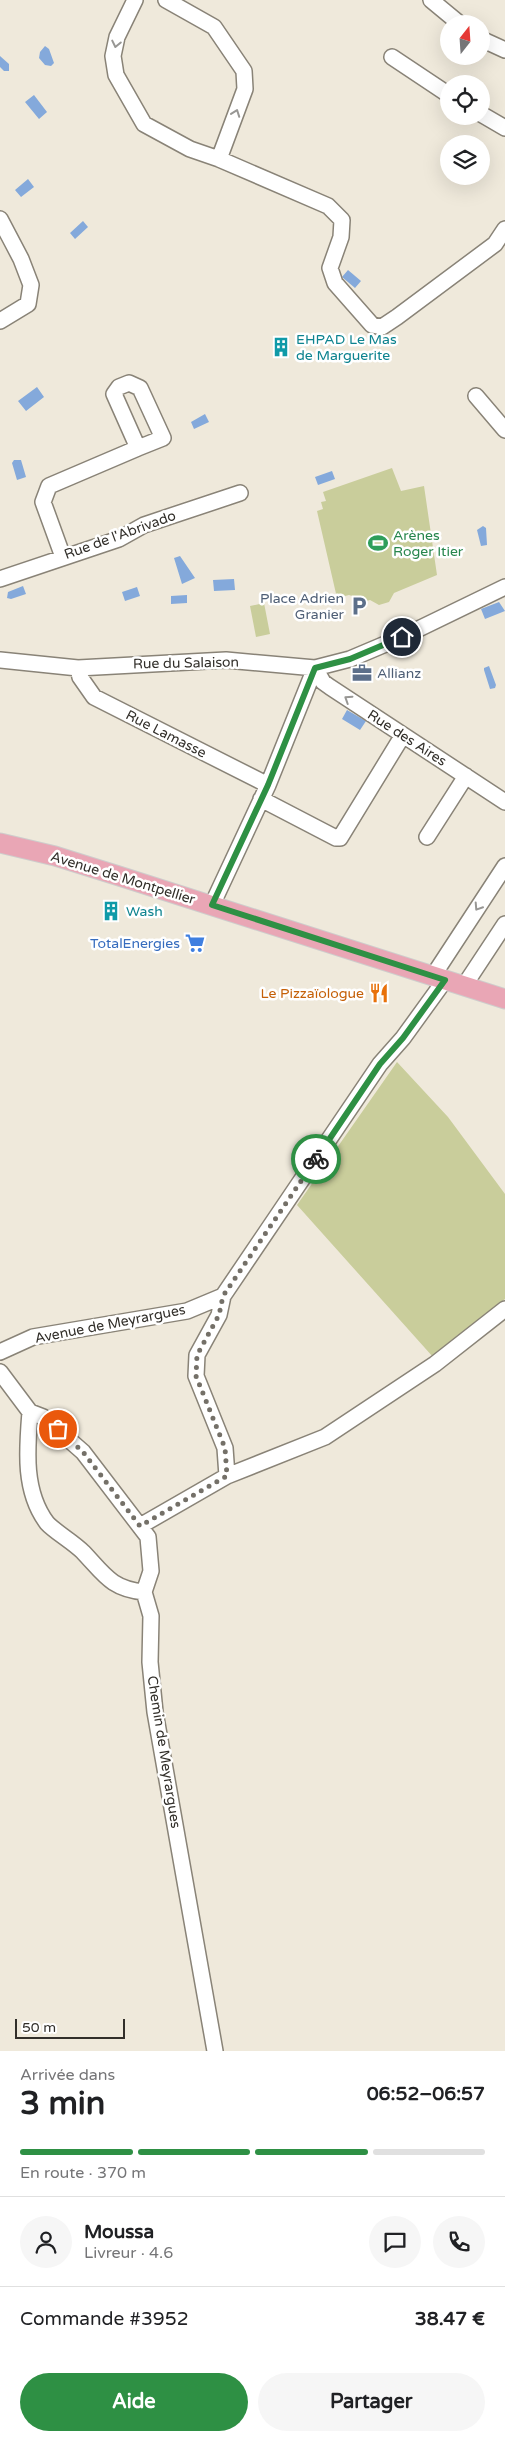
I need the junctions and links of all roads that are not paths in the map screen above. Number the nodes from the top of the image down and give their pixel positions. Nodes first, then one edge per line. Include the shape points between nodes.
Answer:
1 (135, 0) edge
2 (166, 0) edge
3 (431, 0) edge
4 (449, 15) edge
5 (490, 43) edge
6 (505, 50) edge
7 (392, 57) dead end
8 (440, 89) edge
9 (490, 119) edge
10 (505, 128) edge
11 (219, 159) junction
12 (0, 219) edge
13 (505, 229) edge
14 (0, 321) edge
15 (476, 396) dead end
16 (505, 430) edge
17 (138, 448) dead end
18 (240, 493) dead end
19 (63, 557) junction
20 (0, 579) edge
21 (505, 587) edge
22 (0, 660) edge
23 (78, 668) junction
24 (315, 668) junction
25 (403, 735) junction
26 (466, 776) junction
27 (268, 785) junction
28 (261, 799) junction
29 (505, 802) edge
30 (427, 837) dead end
31 (0, 843) edge
32 (505, 866) edge
33 (212, 905) junction
34 (505, 924) edge
35 (439, 978) junction
36 (464, 986) junction
37 (505, 1000) edge
38 (223, 1296) junction
39 (505, 1309) edge
40 (0, 1352) edge
41 (0, 1372) edge
42 (30, 1412) junction
43 (227, 1476) junction
44 (140, 1526) junction
45 (144, 1592) junction
46 (215, 2051) edge

1 -> 11 street via 117,37 113,56 116,75 144,124 190,149
11 -> 2 street via 245,89 244,71 214,27
3 - 4 street
5 - 6 street
7 - 8 street
9 - 10 street
11 - 13 street via 328,206 342,220 341,237 330,268 335,283 372,325 382,326 495,244
12 - 14 street via 31,285 28,304
15 - 16 street
17 - 19 street via 49,486 43,502
18 - 19 street, Rue de l'Abrivado via 144,525 120,539
19 - 20 street, Rue de l'Abrivado
21 - 24 street, Rue du Salaison via 359,655
22 - 23 street, Rue du Salaison
23 - 24 street, Rue du Salaison via 226,660
23 - 27 street, Rue Lamasse via 80,677 94,697
25 -> 24 street, Rue des Aires via 323,682
24 - 27 street
25 - 26 street, Rue des Aires
25 - 28 street via 340,838
26 - 29 street, Rue des Aires
26 - 30 street
27 - 28 street
28 - 33 street
31 - 33 main road, Avenue de Montpellier via 55,856
32 -> 35 street
33 - 35 main road, Avenue de Montpellier
34 - 36 street
35 - 36 main road, Avenue de Montpellier
35 - 38 street via 403,1038 380,1064
36 - 37 main road, Avenue de Montpellier
38 - 40 street, Avenue de Meyrargues via 187,1310 33,1337
38 - 43 street via 219,1315 197,1355 196,1376 225,1448
39 - 43 street via 435,1364 326,1437
41 - 42 street
42 - 44 street via 43,1417 83,1452
42 - 45 street via 26,1463 36,1502 48,1524 71,1540 109,1582
43 - 44 street
44 - 45 street via 148,1537 152,1556
45 - 46 street, Chemin de Meyrargues via 150,1616 155,1712

